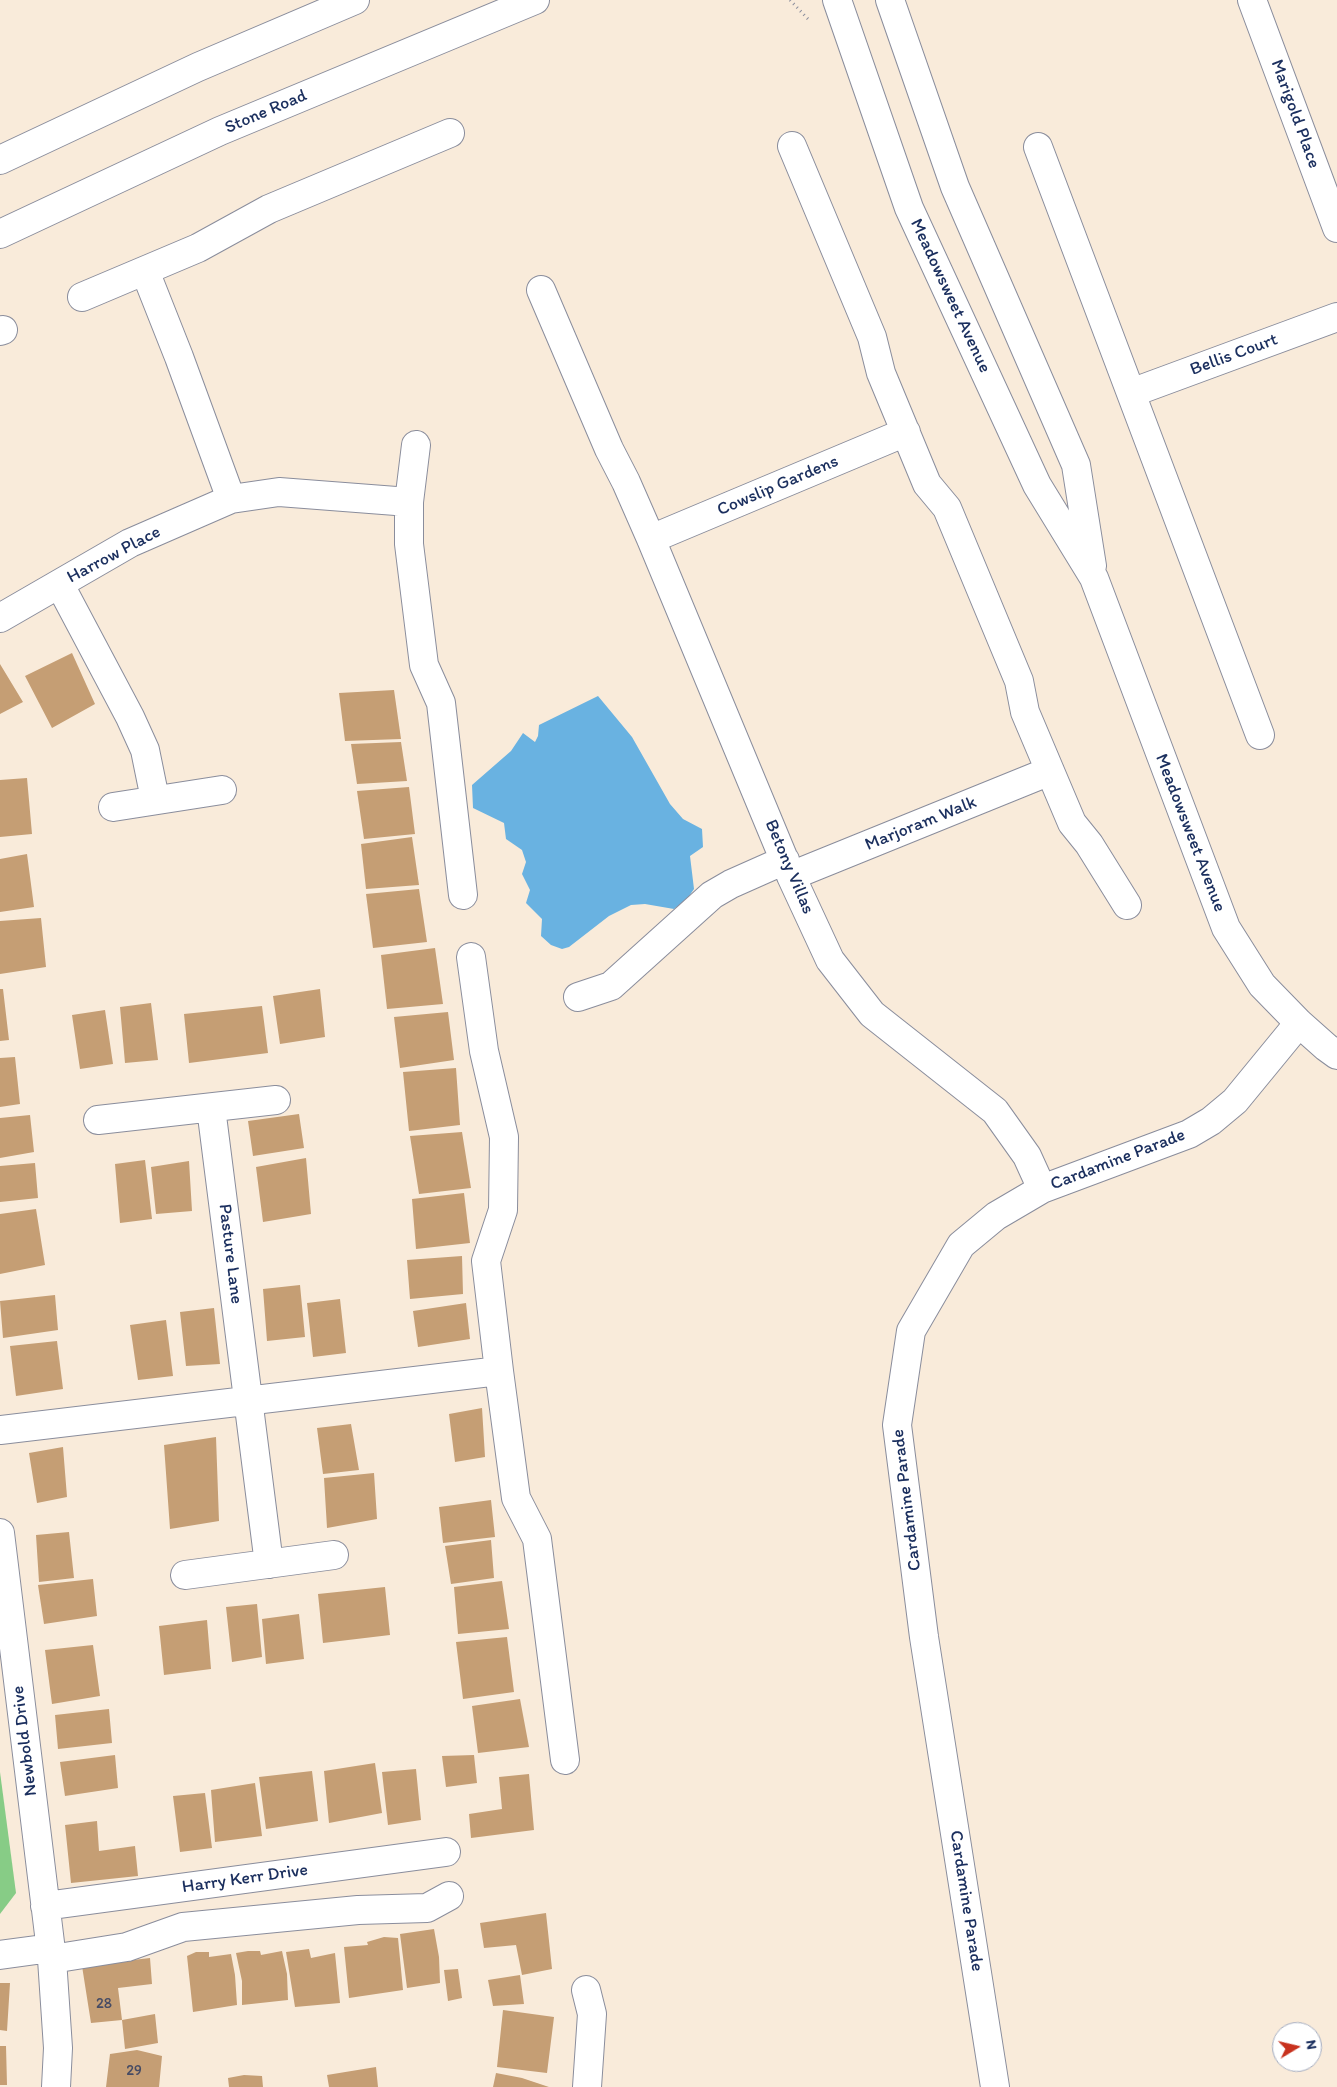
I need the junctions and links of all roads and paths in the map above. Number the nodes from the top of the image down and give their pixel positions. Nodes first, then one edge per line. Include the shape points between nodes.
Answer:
1 (355, 0) edge
2 (536, 0) edge
3 (837, 0) edge
4 (890, 0) edge
5 (1252, 0) edge
6 (450, 133) dead end
7 (792, 146) dead end
8 (1038, 147) dead end
9 (0, 160) edge
10 (1337, 228) edge
11 (0, 234) edge
12 (145, 271) junction
13 (541, 290) dead end
14 (82, 297) dead end
15 (1337, 317) edge
16 (1131, 393) junction
17 (906, 432) junction
18 (416, 445) dead end
19 (231, 499) junction
20 (409, 502) junction
21 (651, 539) junction
22 (1094, 578) junction
23 (60, 584) junction
24 (0, 618) edge
25 (1260, 735) dead end
26 (1050, 771) junction
27 (222, 790) dead end
28 (155, 800) junction
29 (113, 807) dead end
30 (788, 868) junction
31 (463, 896) dead end
32 (1127, 905) dead end
33 (471, 957) dead end
34 (578, 997) dead end
35 (1299, 1023) junction
36 (1337, 1055) edge
37 (276, 1100) dead end
38 (212, 1108) junction
39 (98, 1120) dead end
40 (1042, 1189) junction
41 (498, 1370) junction
42 (249, 1400) junction
43 (0, 1430) edge
44 (0, 1533) edge
45 (334, 1555) dead end
46 (269, 1564) junction
47 (185, 1575) dead end
48 (7, 1650) edge
49 (565, 1760) dead end
50 (446, 1852) dead end
51 (449, 1896) dead end
52 (45, 1906) junction
53 (51, 1954) junction
54 (0, 1955) edge
55 (586, 1990) dead end
56 (56, 2087) edge
57 (587, 2087) edge
58 (995, 2087) edge

1 - 9 main road via 198,67
2 - 11 main road, Stone Road via 220,131
3 - 22 main road, Meadowsweet Avenue via 909,208 1037,485
4 - 22 main road, Meadowsweet Avenue via 955,187 1076,465
5 - 10 main road, Marigold Place
6 - 12 main road via 269,209 198,248
7 - 17 main road via 872,337 881,373
8 - 16 main road
12 - 14 main road
12 - 19 main road
13 - 21 main road, Betony Villas via 608,449
15 - 16 main road, Bellis Court
16 - 25 main road
17 - 21 main road, Cowslip Gardens
17 - 26 main road via 927,484 947,508 1019,680 1025,712
18 - 20 main road
19 - 20 main road, Harrow Place via 279,492
19 - 23 main road, Harrow Place via 130,543
20 - 31 main road via 409,544 424,665 441,703
21 - 30 main road, Betony Villas
22 - 35 main road, Meadowsweet Avenue via 1226,928 1262,985
23 - 24 main road, Harrow Place
23 - 28 main road via 145,750
26 - 30 main road, Marjoram Walk
26 - 32 main road via 1072,823
27 - 28 main road
28 - 29 main road
30 - 34 main road, Marjoram Walk via 712,895 611,986
30 - 40 main road, Betony Villas via 830,960 872,1014 995,1111 1027,1156
33 - 41 main road via 484,1051 504,1137 503,1210 486,1261
35 - 36 main road, Meadowsweet Avenue
35 - 40 main road, Cardamine Parade via 1235,1101 1211,1121 1189,1134
37 - 38 main road
38 - 39 main road
38 - 42 main road, Pasture Lane
40 - 58 main road, Cardamine Parade via 996,1216 962,1245 912,1331 897,1425 924,1637
41 - 42 main road
41 - 49 main road via 516,1498 537,1539
42 - 43 main road
42 - 46 main road, Pasture Lane
44 - 48 main road, Newbold Drive
45 - 46 main road
46 - 47 main road
48 - 52 main road, Newbold Drive
50 - 52 main road, Harry Kerr Drive
51 - 53 main road via 427,1908 358,1910 183,1927 127,1947
52 - 53 main road, Newbold Drive
53 - 54 main road
53 - 56 main road, Newbold Drive via 58,2048
55 - 57 main road via 592,2014

